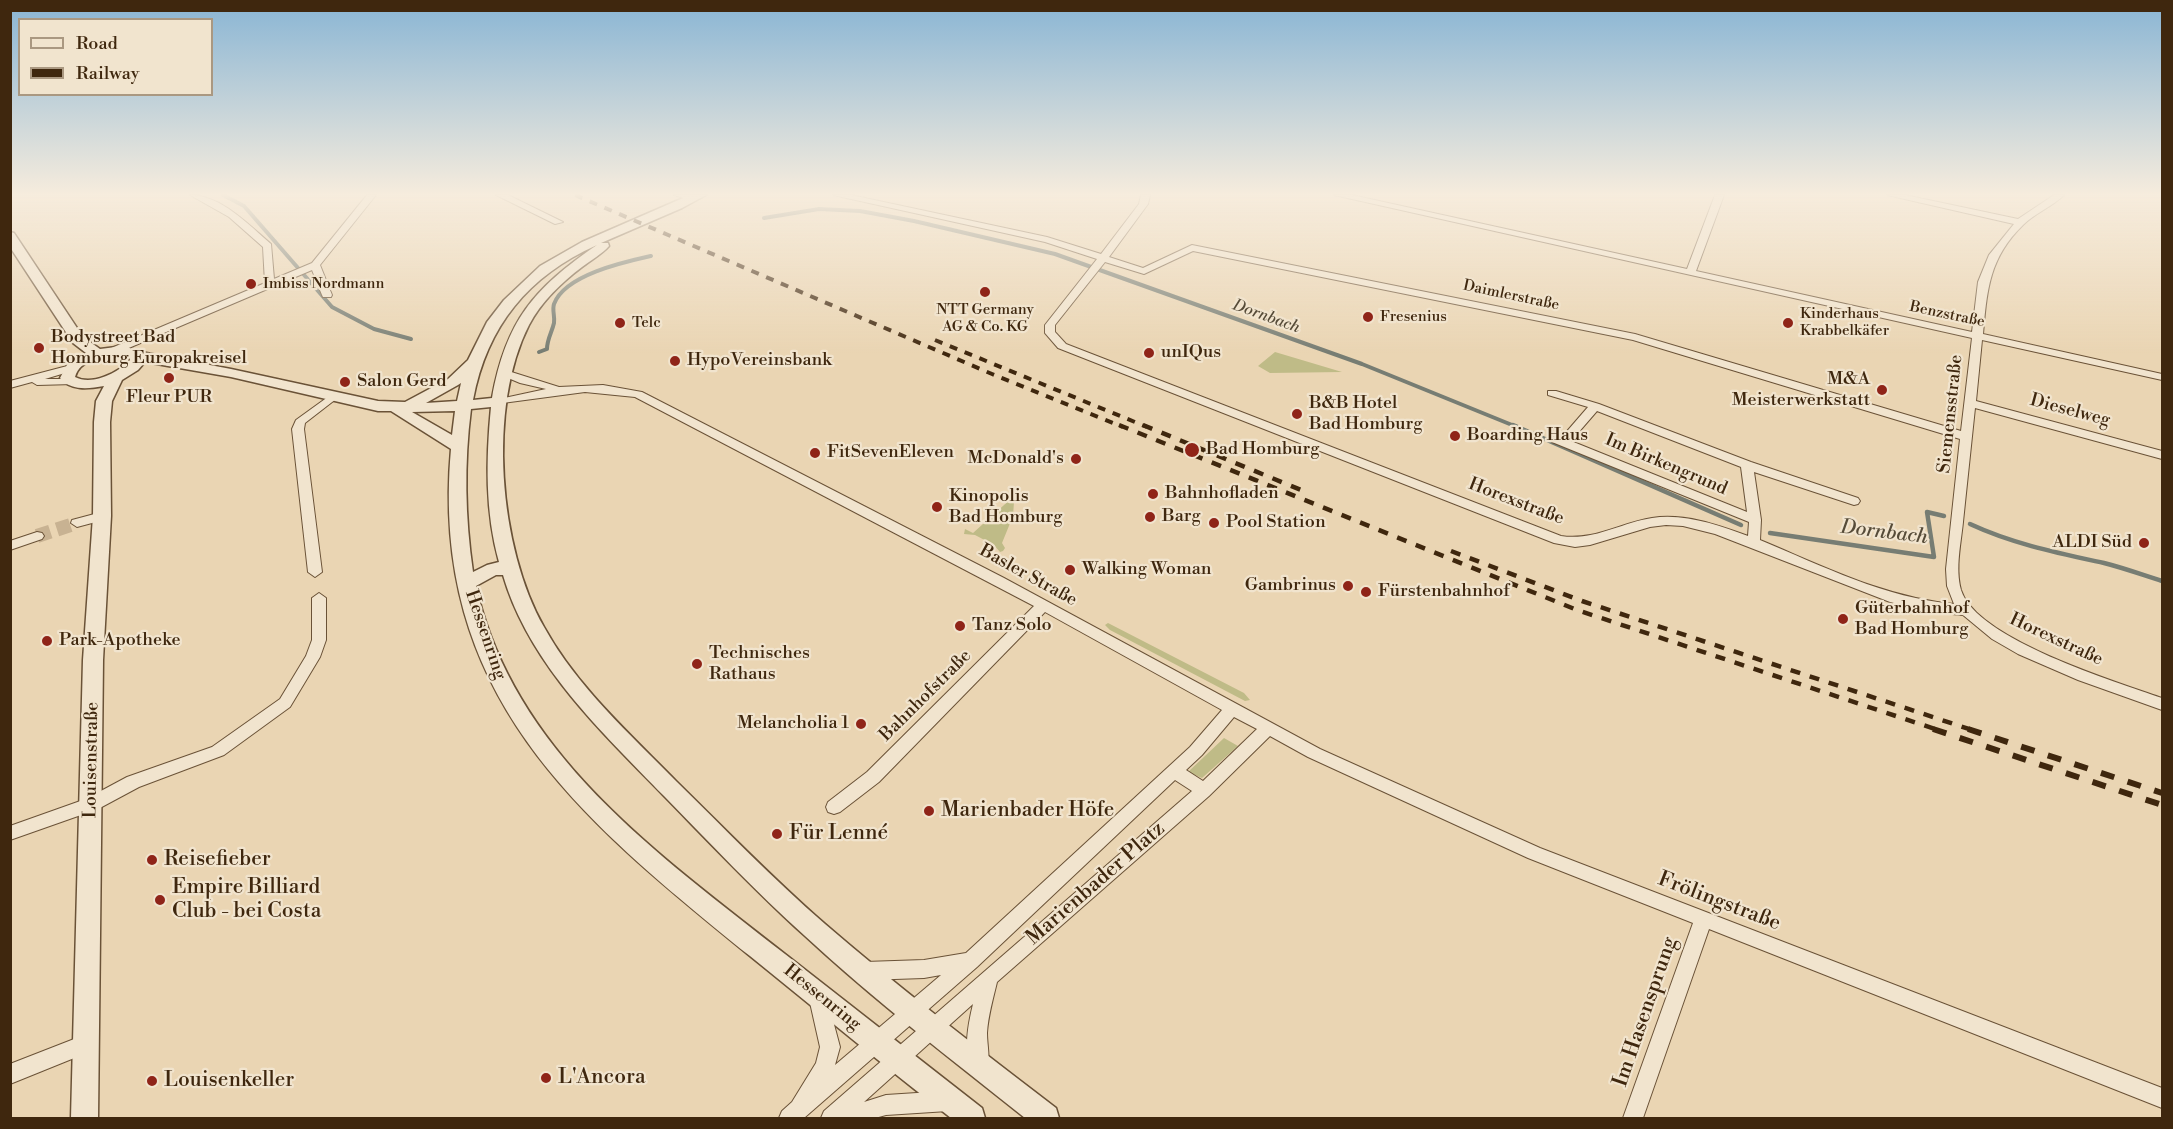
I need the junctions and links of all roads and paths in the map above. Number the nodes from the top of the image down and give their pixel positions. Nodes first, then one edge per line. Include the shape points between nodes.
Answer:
1 (18, 248) edge
2 (268, 248) edge
3 (327, 248) edge
4 (581, 248) edge
5 (602, 248) edge
6 (1072, 248) edge
7 (1110, 248) edge
8 (1576, 248) edge
9 (1700, 248) edge
10 (2000, 248) edge
11 (1103, 257) junction
12 (312, 266) junction
13 (1690, 273) junction
14 (273, 284) junction
15 (327, 295) dead end
16 (165, 328) junction
17 (1977, 337) junction
18 (78, 340) junction
19 (113, 351) junction
20 (98, 354) junction
21 (135, 358) junction
22 (474, 363) junction
23 (505, 373) junction
24 (74, 375) junction
25 (116, 377) junction
26 (2163, 377) edge
27 (10, 385) edge
28 (562, 389) junction
29 (1552, 393) dead end
30 (332, 398) junction
31 (104, 401) junction
32 (499, 402) junction
33 (1969, 403) junction
34 (464, 406) junction
35 (1595, 406) junction
36 (398, 407) junction
37 (1967, 438) junction
38 (459, 447) junction
39 (2163, 455) edge
40 (1747, 465) junction
41 (1854, 501) dead end
42 (102, 516) junction
43 (1755, 520) junction
44 (77, 524) tunnel mouth
45 (37, 536) tunnel mouth
46 (1752, 543) junction
47 (10, 546) edge
48 (509, 568) junction
49 (315, 572) dead end
50 (467, 583) junction
51 (319, 598) dead end
52 (1042, 607) junction
53 (1966, 610) junction
54 (2163, 704) edge
55 (1232, 709) junction
56 (1268, 728) junction
57 (1173, 773) junction
58 (1203, 791) junction
59 (92, 804) junction
60 (834, 807) dead end
61 (10, 833) edge
62 (1702, 920) junction
63 (971, 961) junction
64 (865, 971) junction
65 (989, 977) junction
66 (817, 993) junction
67 (924, 1019) junction
68 (87, 1043) junction
69 (888, 1051) junction
70 (979, 1064) junction
71 (10, 1074) edge
72 (2163, 1098) edge
73 (949, 1101) junction
74 (793, 1115) edge
75 (84, 1119) edge
76 (831, 1119) edge
77 (844, 1119) edge
78 (972, 1119) edge
79 (1046, 1119) edge
80 (1633, 1119) edge

1 - 18 street
2 - 14 street via 269,281
3 - 12 street
4 - 22 street, Hessenring via 546,267 522,287 494,322
5 - 23 street via 535,303 519,327
6 - 11 street, Daimlerstraße
7 - 11 street, Horexstraße
8 - 13 street, Benzstraße
9 - 13 street
10 - 17 street, Siemensstraße via 1983,282
11 - 37 street, Daimlerstraße via 1144,270 1192,248 1444,297 1646,340
11 - 46 street, Horexstraße via 1050,326 1055,341 1075,353 1559,540 1588,543 1642,523 1662,520 1691,524
12 - 14 street
12 - 15 street
13 - 17 street, Benzstraße
14 - 16 street
16 - 19 street
16 - 21 street via 140,343
17 - 26 street, Benzstraße
17 - 33 street, Siemensstraße
18 - 20 street
18 - 24 street
19 - 20 street
19 - 21 street
20 - 24 street
21 - 25 street
21 - 30 street via 231,373
22 - 34 street, Hessenring
22 - 36 street via 440,391
23 - 28 street
23 - 32 street
24 - 25 street
24 - 27 street
24 - 31 street
25 - 31 street, Louisenstraße
28 - 32 street, Basler Straße
28 - 52 street, Basler Straße via 611,388 650,399
29 - 35 street, Im Birkengrund
30 - 36 street
30 - 49 street via 300,422 298,429
31 - 42 street, Louisenstraße
32 - 34 street
32 - 48 street via 494,483
33 - 37 street, Siemensstraße
33 - 39 street, Dieselweg
34 - 36 street
34 - 38 street, Hessenring
35 - 40 street, Im Birkengrund
35 - 43 street, Im Birkengrund via 1560,440
36 - 38 street
37 - 53 street, Siemensstraße via 1952,574 1957,598
38 - 50 street, Hessenring via 456,512
40 - 41 street, Im Birkengrund
40 - 43 street, Im Birkengrund
42 - 44 street
42 - 59 street, Louisenstraße via 93,660
43 - 46 street, Im Birkengrund
45 - 47 street
46 - 53 street, Horexstraße via 1889,596 1929,607
48 - 50 street via 493,569
48 - 64 street via 551,655 608,724 782,900
50 - 66 street, Hessenring via 498,678 556,764 647,855
51 - 59 street via 319,640 314,657 285,703 218,751 133,782
52 - 55 street, Basler Straße
52 - 60 street, Bahnhofstraße via 873,777
53 - 54 street, Horexstraße via 1990,630 2030,653
55 - 56 street, Basler Straße
55 - 57 street, Marienbader Platz
56 - 58 street, Marienbader Platz
56 - 62 street, Frölingstraße via 1482,830
57 - 58 street via 1186,777
57 - 63 street, Marienbader Platz
58 - 65 street, Marienbader Platz
59 - 61 street
59 - 68 street, Louisenstraße
62 - 72 street, Frölingstraße
62 - 80 street, Im Hasensprung
63 - 64 street via 924,969
63 - 67 street, Marienbader Platz
64 - 67 street
65 - 67 street, Marienbader Platz
65 - 70 street via 977,1029
66 - 69 street, Hessenring
66 - 74 street, Marienbader Platz via 830,1047 825,1066
67 - 69 street, Marienbader Platz
67 - 70 street
68 - 71 street
68 - 75 street, Louisenstraße
69 - 73 street, Hessenring
69 - 74 street, Marienbader Platz
69 - 76 street, Marienbader Platz
70 - 79 street
73 - 77 street via 886,1105
73 - 78 street, Hessenring

